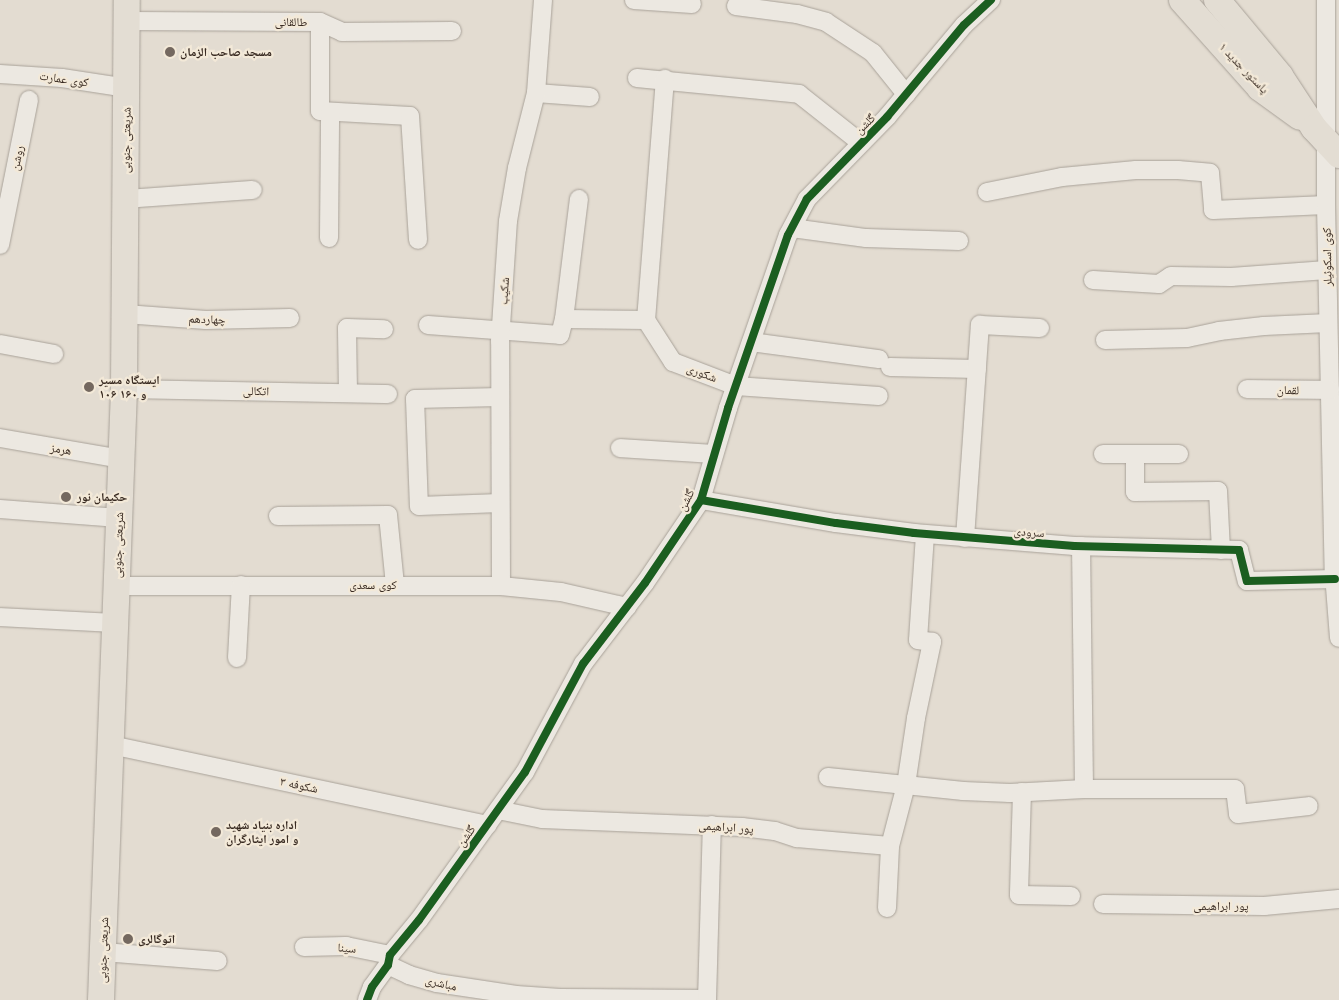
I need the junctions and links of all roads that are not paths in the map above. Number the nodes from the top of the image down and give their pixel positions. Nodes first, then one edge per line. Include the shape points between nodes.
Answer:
1 (544, 0) edge
2 (634, 0) edge
3 (991, 0) edge
4 (1182, 0) edge
5 (1217, 0) edge
6 (1326, 0) edge
7 (692, 4) dead end
8 (736, 6) dead end
9 (127, 11) edge
10 (320, 22) junction
11 (452, 31) dead end
12 (0, 74) edge
13 (637, 78) dead end
14 (665, 79) junction
15 (127, 88) junction
16 (536, 93) junction
17 (906, 94) junction
18 (590, 97) dead end
19 (29, 100) dead end
20 (330, 112) junction
21 (1326, 141) edge
22 (861, 143) junction
23 (254, 190) dead end
24 (987, 192) dead end
25 (126, 199) junction
26 (579, 200) dead end
27 (1326, 205) junction
28 (792, 228) junction
29 (1, 234) edge
30 (329, 238) dead end
31 (418, 240) dead end
32 (959, 241) dead end
33 (1327, 270) junction
34 (1092, 280) dead end
35 (125, 314) junction
36 (290, 318) dead end
37 (646, 320) junction
38 (1328, 323) junction
39 (428, 325) dead end
40 (562, 327) junction
41 (1040, 328) dead end
42 (384, 329) dead end
43 (501, 330) junction
44 (1105, 340) dead end
45 (751, 342) junction
46 (0, 344) edge
47 (54, 354) dead end
48 (977, 369) junction
49 (736, 386) junction
50 (124, 389) junction
51 (1247, 389) dead end
52 (1330, 390) junction
53 (348, 393) junction
54 (388, 394) dead end
55 (879, 396) dead end
56 (500, 398) junction
57 (1335, 411) edge
58 (0, 438) edge
59 (620, 448) dead end
60 (713, 454) junction
61 (1103, 454) dead end
62 (1135, 454) junction
63 (1179, 454) dead end
64 (122, 459) junction
65 (701, 500) junction
66 (500, 503) junction
67 (0, 508) edge
68 (278, 516) dead end
69 (120, 518) junction
70 (925, 534) junction
71 (965, 538) junction
72 (1081, 546) junction
73 (1221, 550) junction
74 (1334, 579) junction
75 (395, 585) junction
76 (116, 586) junction
77 (241, 586) junction
78 (501, 586) junction
79 (627, 607) junction
80 (0, 617) edge
81 (115, 623) junction
82 (1339, 638) edge
83 (237, 658) dead end
84 (110, 745) junction
85 (828, 777) dead end
86 (906, 785) junction
87 (1084, 790) junction
88 (1022, 792) junction
89 (1308, 806) dead end
90 (498, 810) junction
91 (488, 825) junction
92 (712, 826) junction
93 (890, 846) junction
94 (1072, 896) dead end
95 (1339, 899) edge
96 (1103, 904) dead end
97 (887, 908) dead end
98 (304, 947) dead end
99 (103, 952) junction
100 (389, 960) junction
101 (218, 962) dead end
102 (101, 1000) edge
103 (367, 1000) edge
104 (707, 1000) edge

1 - 16 street, شکیب
2 - 7 street
3 - 17 street, گلشن via 964,25
4 - 21 main road, پاستور جدید ۱ via 1260,88
5 - 21 main road, پاستور جدید ۱ via 1280,76
6 - 21 street, کوی اسکوئیلر
8 - 17 street via 798,14 826,22 873,53
9 - 10 street, طالقانی
9 - 15 main road, شریعتی جنوبی
10 - 11 street, طالقانی via 342,32
10 - 20 street via 320,111
12 - 15 street, کوی عمارت via 62,78
13 - 14 street
14 - 22 street via 799,94
14 - 37 street
15 - 25 main road, شریعتی جنوبی
16 - 18 street
16 - 43 street, شکیب via 517,168 508,221
17 - 22 street, گلشن
19 - 29 street, روشن
20 - 30 street
20 - 31 street via 410,116
21 - 27 street, کوی اسکوئیلر
22 - 28 street, گلشن via 807,198
23 - 25 street
24 - 27 street via 1062,177 1136,170 1178,170 1210,172 1213,210
25 - 35 main road, شریعتی جنوبی
26 - 40 street
27 - 33 street, کوی اسکوئیلر
28 - 32 street via 866,238
28 - 45 street, گلشن
33 - 34 street via 1230,277 1170,276 1159,284
33 - 38 street, کوی اسکوئیلر
35 - 36 street, چهاردهم via 206,320
35 - 50 main road, شریعتی جنوبی
37 - 40 street
37 - 49 street, شکوری via 673,362
38 - 44 street via 1264,326 1187,338
38 - 52 street, کوی اسکوئیلر
39 - 43 street
40 - 43 street
41 - 48 street via 980,325
42 - 53 street via 347,328
43 - 56 street, شکیب
45 - 48 street via 884,363
45 - 49 street, گلشن
46 - 47 street
48 - 71 street
49 - 55 street, شکوری
49 - 60 street, گلشن
50 - 53 street, اتکالی
50 - 64 main road, شریعتی جنوبی
51 - 52 street, لقمان
52 - 57 street, کوی اسکوئیلر
53 - 54 street, اتکالی
56 - 66 street, شکیب
56 - 66 street via 414,399 419,506
57 - 74 street, کوی اسکوئیلر
58 - 64 street, هرمز
59 - 60 street
60 - 65 street, گلشن
61 - 62 street
62 - 63 street
62 - 73 street via 1135,492 1218,491
64 - 69 main road, شریعتی جنوبی
65 - 70 street, سرودی
65 - 79 street, گلشن
66 - 78 street, شکیب
67 - 69 street
68 - 75 street via 388,515
69 - 76 main road, شریعتی جنوبی
70 - 71 street, سرودی
70 - 86 street via 918,640 932,642
71 - 72 street, سرودی
72 - 73 street, سرودی
72 - 87 street
73 - 74 street, سرودی via 1239,550 1247,581
74 - 82 street, کوی اسکوئیلر
75 - 77 street, کوی سعدی
75 - 78 street, کوی سعدی
76 - 77 street, کوی سعدی
76 - 81 main road, شریعتی جنوبی
77 - 83 street
78 - 79 street, کوی سعدی via 561,592
79 - 90 street, گلشن via 583,664 525,772
80 - 81 street
81 - 84 main road, شریعتی جنوبی
84 - 91 street, شکوفه ۳
84 - 99 main road, شریعتی جنوبی
85 - 86 street
86 - 88 street via 963,791
86 - 93 street
87 - 88 street
87 - 89 street via 1235,789 1238,814
88 - 94 street via 1019,895
90 - 91 street, گلشن
90 - 92 street, پور ابراهیمی via 542,819
91 - 100 street, گلشن
92 - 93 street, پور ابراهیمی
92 - 104 street
93 - 97 street
95 - 96 street, پور ابراهیمی via 1264,906
98 - 100 street, سینا via 346,946
99 - 101 street
99 - 102 main road, شریعتی جنوبی
100 - 103 street, گلشن
100 - 104 street, مباشری via 409,975 437,983 516,995

